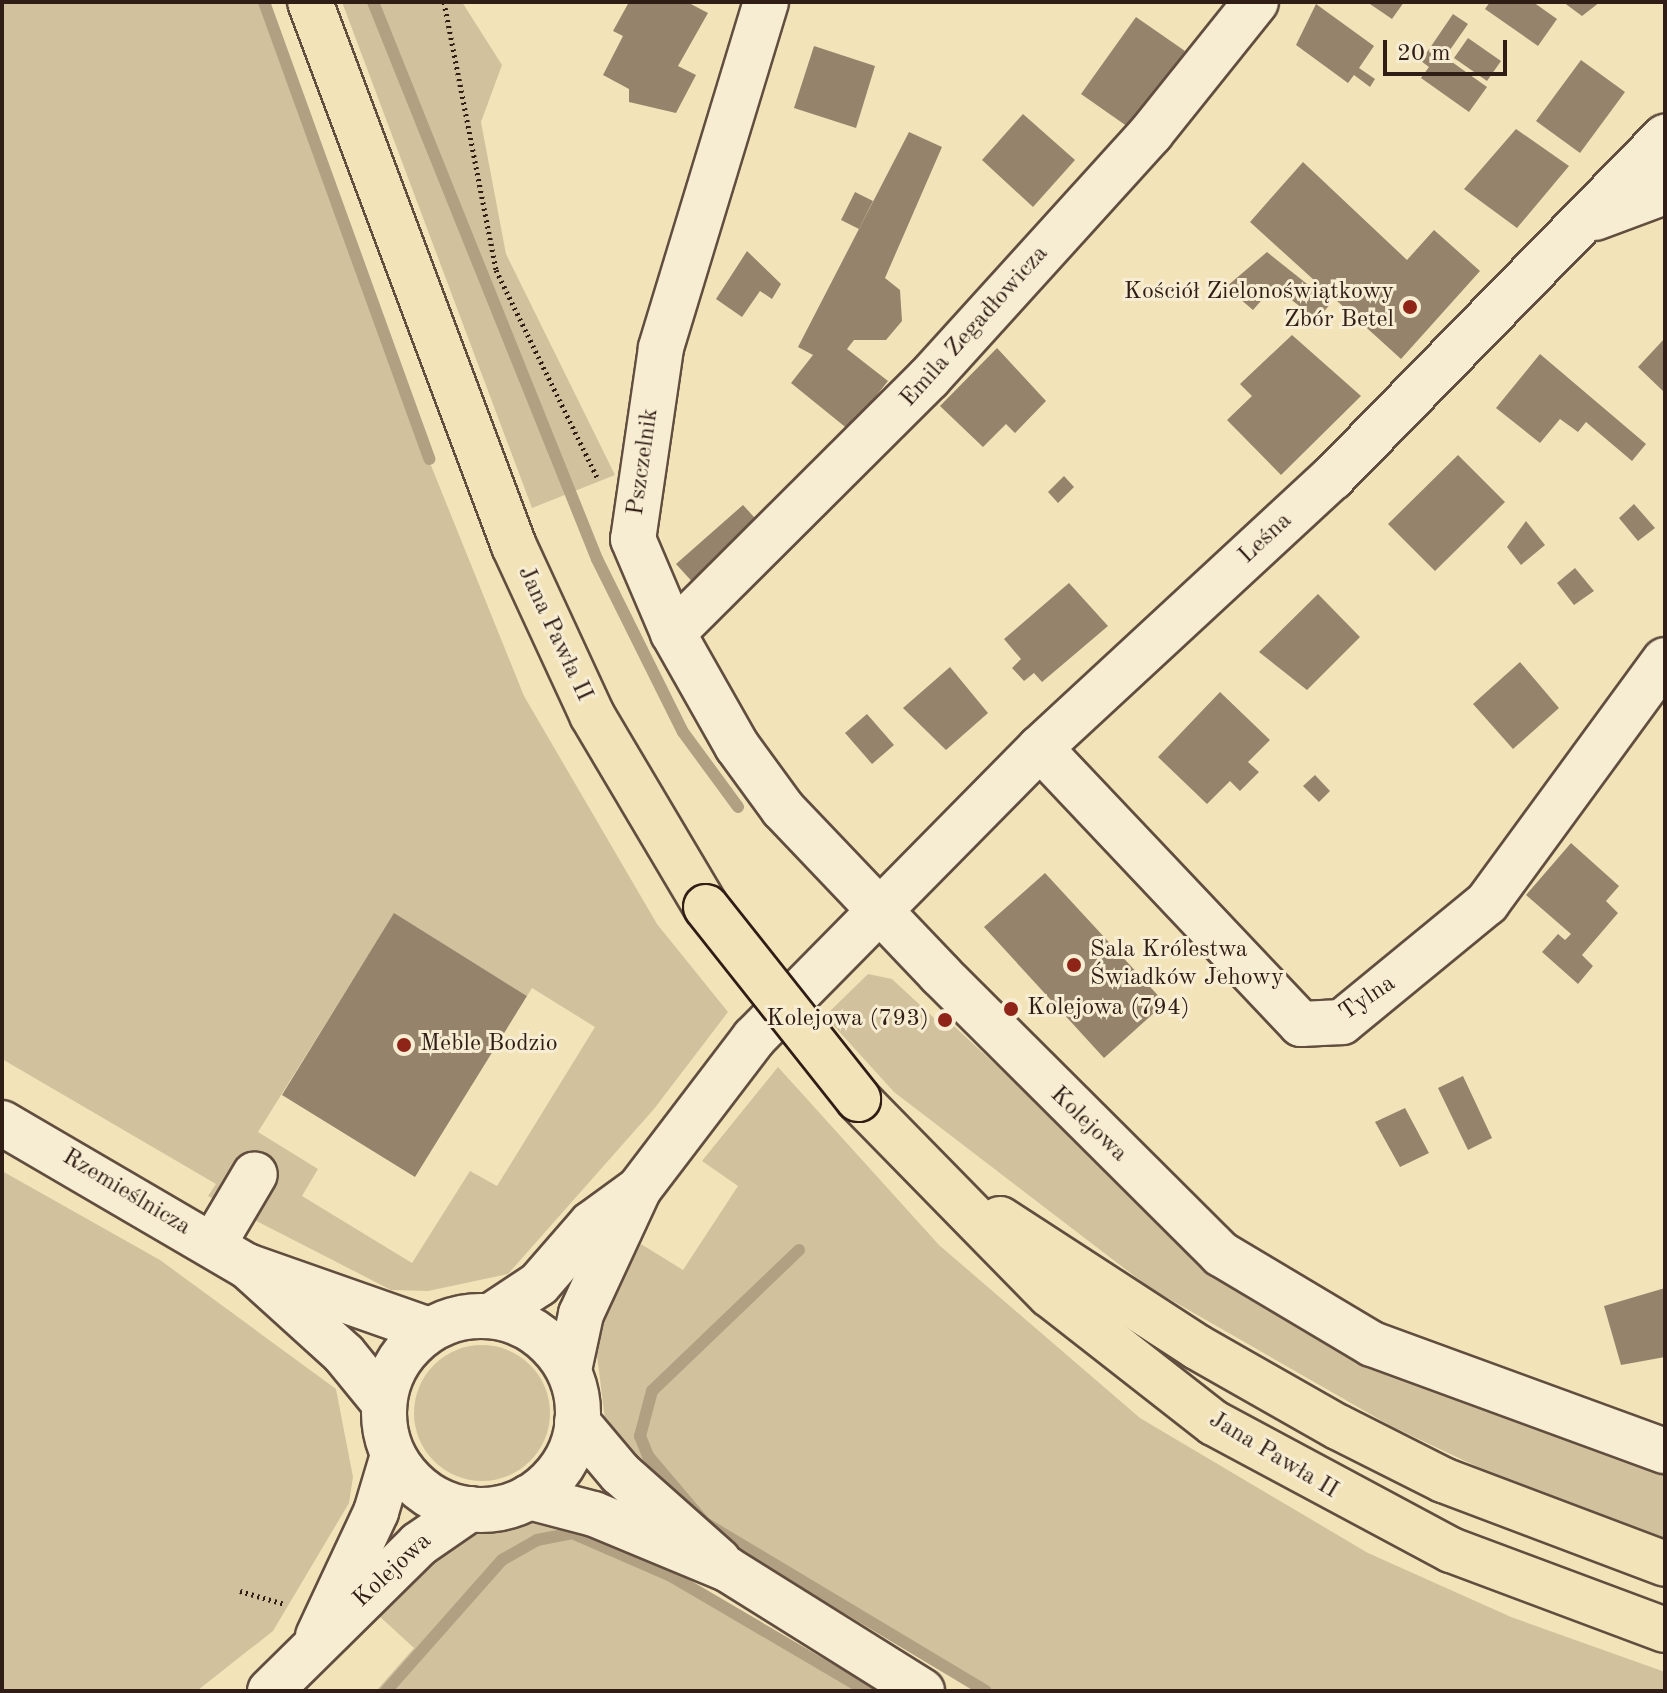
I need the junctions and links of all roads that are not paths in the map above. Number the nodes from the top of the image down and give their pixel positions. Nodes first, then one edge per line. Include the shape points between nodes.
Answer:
1 (310, 2) edge
2 (766, 2) edge
3 (1256, 2) edge
4 (1665, 137) edge
5 (1665, 192) edge
6 (1586, 222) junction
7 (673, 633) junction
8 (1665, 660) edge
9 (1040, 748) junction
10 (879, 907) junction
11 (2, 1123) edge
12 (255, 1174) dead end
13 (944, 1183) junction
14 (639, 1189) junction
15 (230, 1256) junction
16 (492, 1315) junction
17 (429, 1330) junction
18 (569, 1370) junction
19 (384, 1403) junction
20 (577, 1422) junction
21 (1665, 1451) edge
22 (393, 1455) junction
23 (529, 1497) junction
24 (470, 1509) junction
25 (1665, 1564) edge
26 (727, 1569) junction
27 (310, 1622) junction
28 (1665, 1630) edge
29 (270, 1691) edge
30 (922, 1691) edge

1 - 13 main road, Jana Pawła II, bridge via 520,560 592,715 706,907 858,1099
2 - 7 street, Pszczelnik via 661,348 642,465 633,539
3 - 7 street, Emila Zegadłowicza via 1151,133 929,378
4 - 6 street
5 - 6 street, Leśna
6 - 9 street, Leśna via 1332,478
7 - 10 street, Pszczelnik via 737,746 783,809
8 - 9 street, Tylna via 1487,903 1450,940 1342,1022 1301,1024
9 - 10 street, Leśna
10 - 14 street via 754,1038
10 - 21 street, Kolejowa via 1221,1254 1372,1344
11 - 15 street, Rzemieślnicza
12 - 15 street
13 - 25 main road, Jana Pawła II via 1303,1408 1443,1480
13 - 28 main road, Jana Pawła II via 1070,1312 1227,1431 1451,1550
14 - 16 street via 591,1224 539,1284
14 - 18 street via 581,1314
15 - 17 street, Rzemieślnicza
15 - 19 street, Rzemieślnicza via 344,1354
16 - 17 street
16 - 18 street via 550,1343
17 - 19 street via 405,1352
18 - 20 street
19 - 22 street
20 - 23 street via 564,1465
20 - 26 street via 620,1473
22 - 24 street via 424,1493
22 - 27 street, Kolejowa via 376,1512
23 - 24 street
23 - 26 street via 594,1514
24 - 27 street, Kolejowa via 419,1544 368,1599
26 - 30 street
27 - 29 street, Kolejowa

